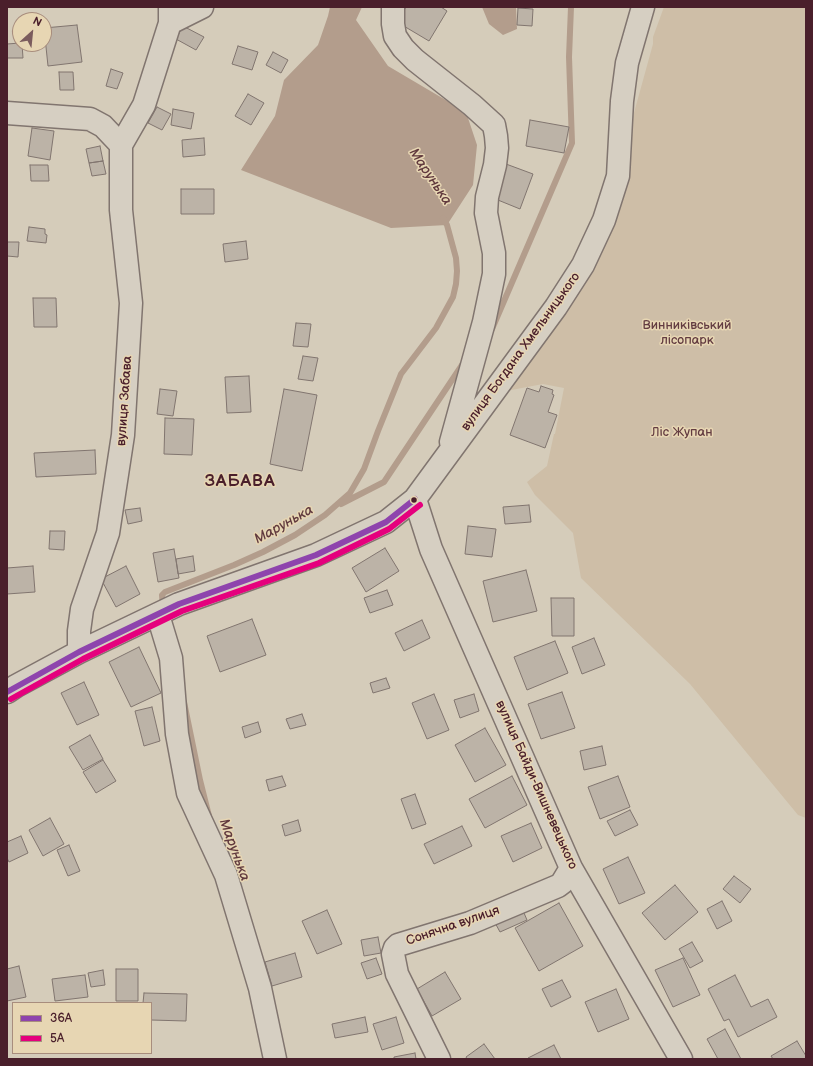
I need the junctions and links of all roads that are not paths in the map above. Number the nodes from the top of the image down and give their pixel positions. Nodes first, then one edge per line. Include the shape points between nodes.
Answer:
1 (202, 7) edge
2 (393, 7) edge
3 (643, 7) edge
4 (170, 15) edge
5 (7, 113) edge
6 (121, 145) junction
7 (448, 454) junction
8 (414, 500) junction
9 (167, 611) junction
10 (79, 652) junction
11 (7, 692) edge
12 (571, 868) junction
13 (275, 1059) edge
14 (439, 1059) edge
15 (681, 1059) edge

1 - 4 street, вулиця Забава
2 - 7 street via 395,36 403,48 494,125 498,148 486,213 494,253 494,274 484,322
3 - 7 street, вулиця Богдана Хмельницького via 627,63 618,176 604,220 583,265 556,307
4 - 6 street, вулиця Забава via 144,105
5 - 6 street via 90,119 103,126
6 - 10 street, вулиця Забава via 121,210 131,303 123,435 108,533 82,609
7 - 8 street, вулиця Богдана Хмельницького
8 - 9 street via 386,522 316,555
8 - 12 street, вулиця Байди-Вишневецького via 431,549
9 - 10 street
9 - 13 street via 177,734 188,793 226,875 260,988
10 - 11 street
12 - 14 street, Сонячна вулиця via 558,886 470,923 395,948 393,954 397,974
12 - 15 street, вулиця Байди-Вишневецького

